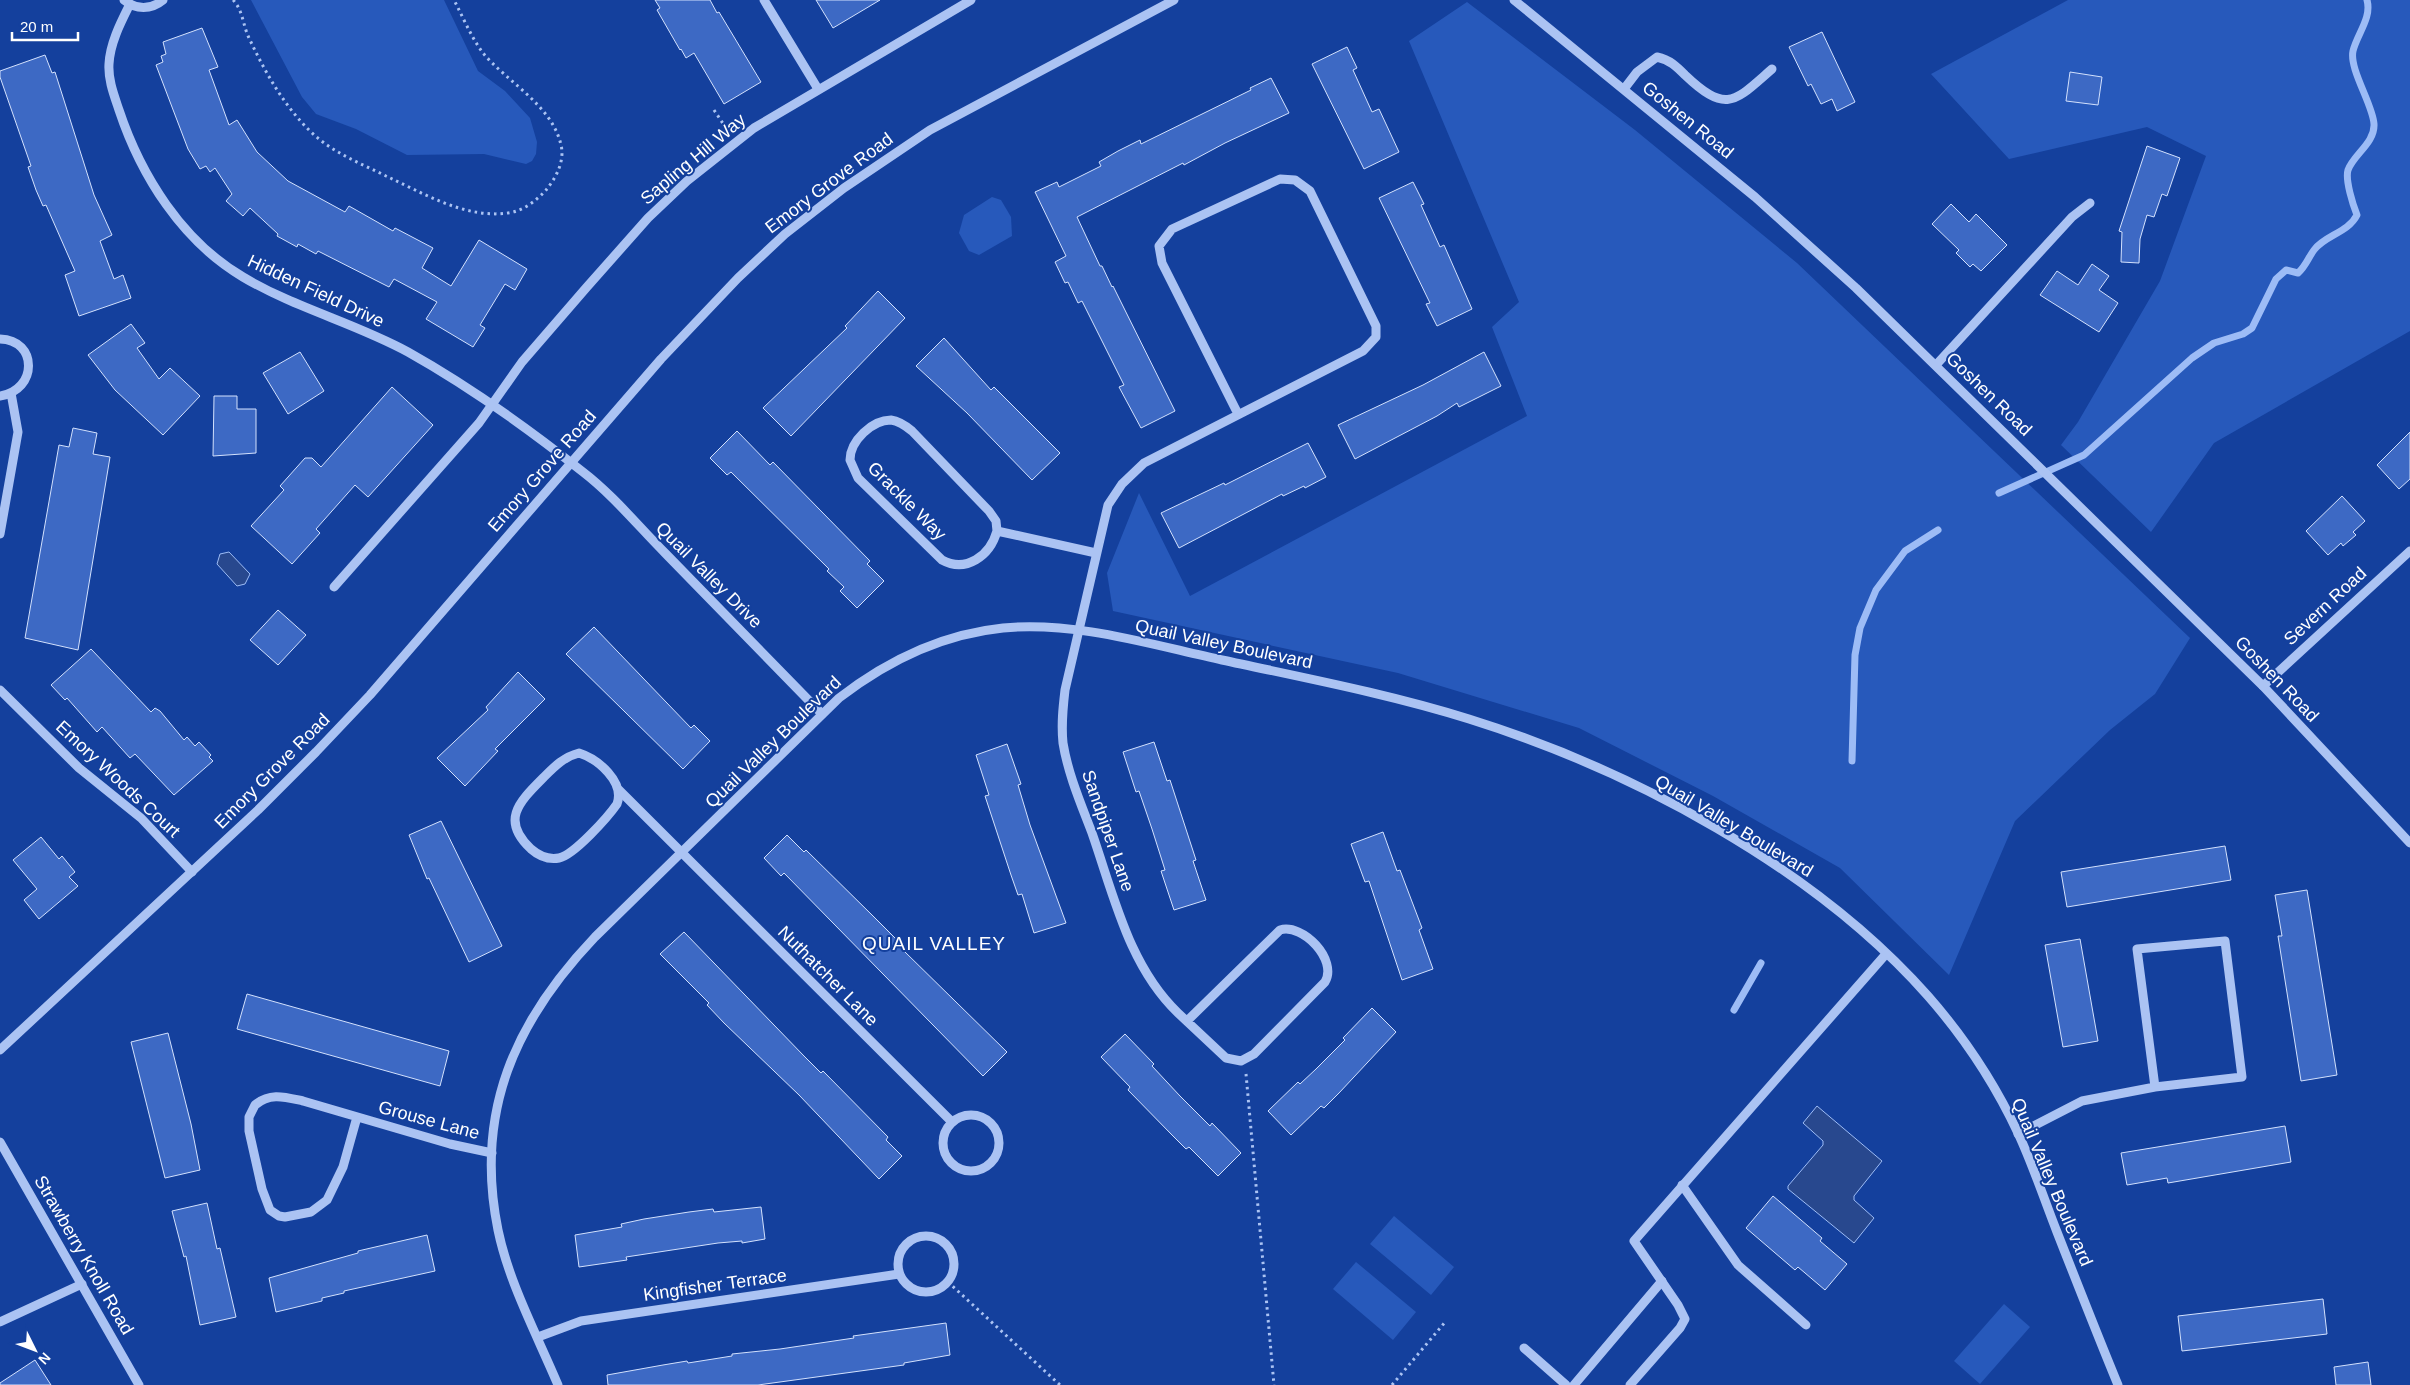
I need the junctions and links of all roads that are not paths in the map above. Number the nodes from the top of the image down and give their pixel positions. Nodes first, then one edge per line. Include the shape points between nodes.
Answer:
1 (163, 0) edge
2 (764, 0) edge
3 (971, 0) edge
4 (1174, 0) edge
5 (1514, 0) edge
6 (127, 2) edge
7 (1772, 69) dead end
8 (818, 89) junction
9 (1624, 89) junction
10 (2090, 203) dead end
11 (0, 339) edge
12 (1936, 365) junction
13 (11, 393) junction
14 (0, 396) edge
15 (492, 407) junction
16 (1238, 414) junction
17 (570, 462) junction
18 (997, 531) junction
19 (0, 534) edge
20 (2410, 551) edge
21 (1096, 554) junction
22 (334, 587) dead end
23 (1080, 632) junction
24 (2263, 686) junction
25 (0, 690) edge
26 (822, 714) junction
27 (619, 790) junction
28 (2410, 843) edge
29 (682, 852) junction
30 (192, 872) junction
31 (1886, 954) junction
32 (1187, 1022) junction
33 (0, 1050) edge
34 (2155, 1088) junction
35 (357, 1117) junction
36 (952, 1122) junction
37 (2018, 1134) junction
38 (0, 1142) edge
39 (492, 1153) junction
40 (1682, 1185) junction
41 (899, 1274) junction
42 (1662, 1281) junction
43 (82, 1284) junction
44 (0, 1322) edge
45 (1806, 1326) dead end
46 (538, 1337) junction
47 (1524, 1348) dead end
48 (140, 1385) edge
49 (558, 1385) edge
50 (1566, 1385) edge
51 (1574, 1385) edge
52 (1630, 1385) edge
53 (2118, 1385) edge

1 - 6 street, Hidden Field Drive via 144,8
2 - 8 street
3 - 8 street, Sapling Hill Way
4 - 17 street, Emory Grove Road via 930,130 811,212 704,313
5 - 9 street, Goshen Road
6 - 15 street, Hidden Field Drive via 111,51 110,82 129,140 142,166 189,232 245,278 394,345
7 - 9 street via 1742,95 1728,101 1696,86 1669,60 1657,58 1637,72
8 - 15 street, Sapling Hill Way via 737,140 648,218 531,352
9 - 12 street, Goshen Road via 1783,222
10 - 12 street via 2072,217
11 - 13 street via 16,343 28,359 26,378 22,386
12 - 24 street, Goshen Road
13 - 14 street
13 - 19 street via 18,432
15 - 17 street, Hidden Field Drive
15 - 22 street
16 - 16 street, Sandpiper Lane via 1162,263 1160,246 1169,232 1187,221 1280,179 1291,178 1307,188 1319,208 1376,326 1376,337 1363,351
16 - 21 street, Sandpiper Lane via 1130,474 1108,506
17 - 26 street, Quail Valley Drive via 592,479
17 - 30 street, Emory Grove Road via 343,724
18 - 18 street, Grackle Way via 996,521 989,511 903,424 892,420 878,423 855,444 850,460 852,470 942,560 957,566 970,563 987,552
18 - 21 street
20 - 24 street, Severn Road
21 - 23 street, Sandpiper Lane
23 - 26 street, Quail Valley Boulevard via 1012,628 978,632 925,647 852,688
23 - 31 street, Quail Valley Boulevard via 1168,648 1422,706 1498,729 1572,757 1675,805 1758,855 1837,911
23 - 32 street, Sandpiper Lane via 1062,714 1067,759 1134,951 1158,991
24 - 28 street, Goshen Road
25 - 30 street, Emory Woods Court via 84,773 141,818
26 - 29 street, Quail Valley Boulevard
27 - 27 street via 612,778 590,758 579,753 570,756 555,766 522,800 514,820 517,833 541,856 559,858 568,855 614,808
27 - 29 street, Nuthatcher Lane
29 - 36 street, Nuthatcher Lane
29 - 39 street, Quail Valley Boulevard via 573,961 542,1000 522,1034 505,1077 495,1119
30 - 33 street, Emory Grove Road
31 - 37 street, Quail Valley Boulevard via 1920,987 1949,1022 1985,1074
31 - 40 street
32 - 32 street, Sandpiper Lane via 1226,1058 1245,1060 1328,978 1330,968 1325,956 1300,933 1289,929 1278,932
34 - 34 street via 2242,1077 2225,941 2137,949
34 - 37 street via 2082,1101
35 - 35 street, Grouse Lane via 280,1096 265,1098 255,1105 249,1117 250,1131 262,1189 270,1210 285,1217 310,1212 322,1205 339,1178
35 - 39 street, Grouse Lane
36 - 36 street via 974,1115 992,1124 998,1135 999,1148 992,1162 971,1172 955,1168 942,1147 942,1138
37 - 53 street, Quail Valley Boulevard
38 - 43 street, Strawberry Knoll Road
39 - 46 street, Quail Valley Boulevard via 493,1193 500,1236
40 - 42 street via 1634,1241
40 - 45 street via 1738,1265
41 - 41 street via 904,1282 918,1291 934,1291 948,1282 954,1268 954,1256 947,1244 929,1235 916,1237 905,1244 898,1259
41 - 46 street, Kingfisher Terrace via 581,1321
42 - 51 street
42 - 52 street via 1683,1312 1685,1321
43 - 44 street
43 - 48 street, Strawberry Knoll Road
46 - 49 street, Quail Valley Boulevard
47 - 50 street

